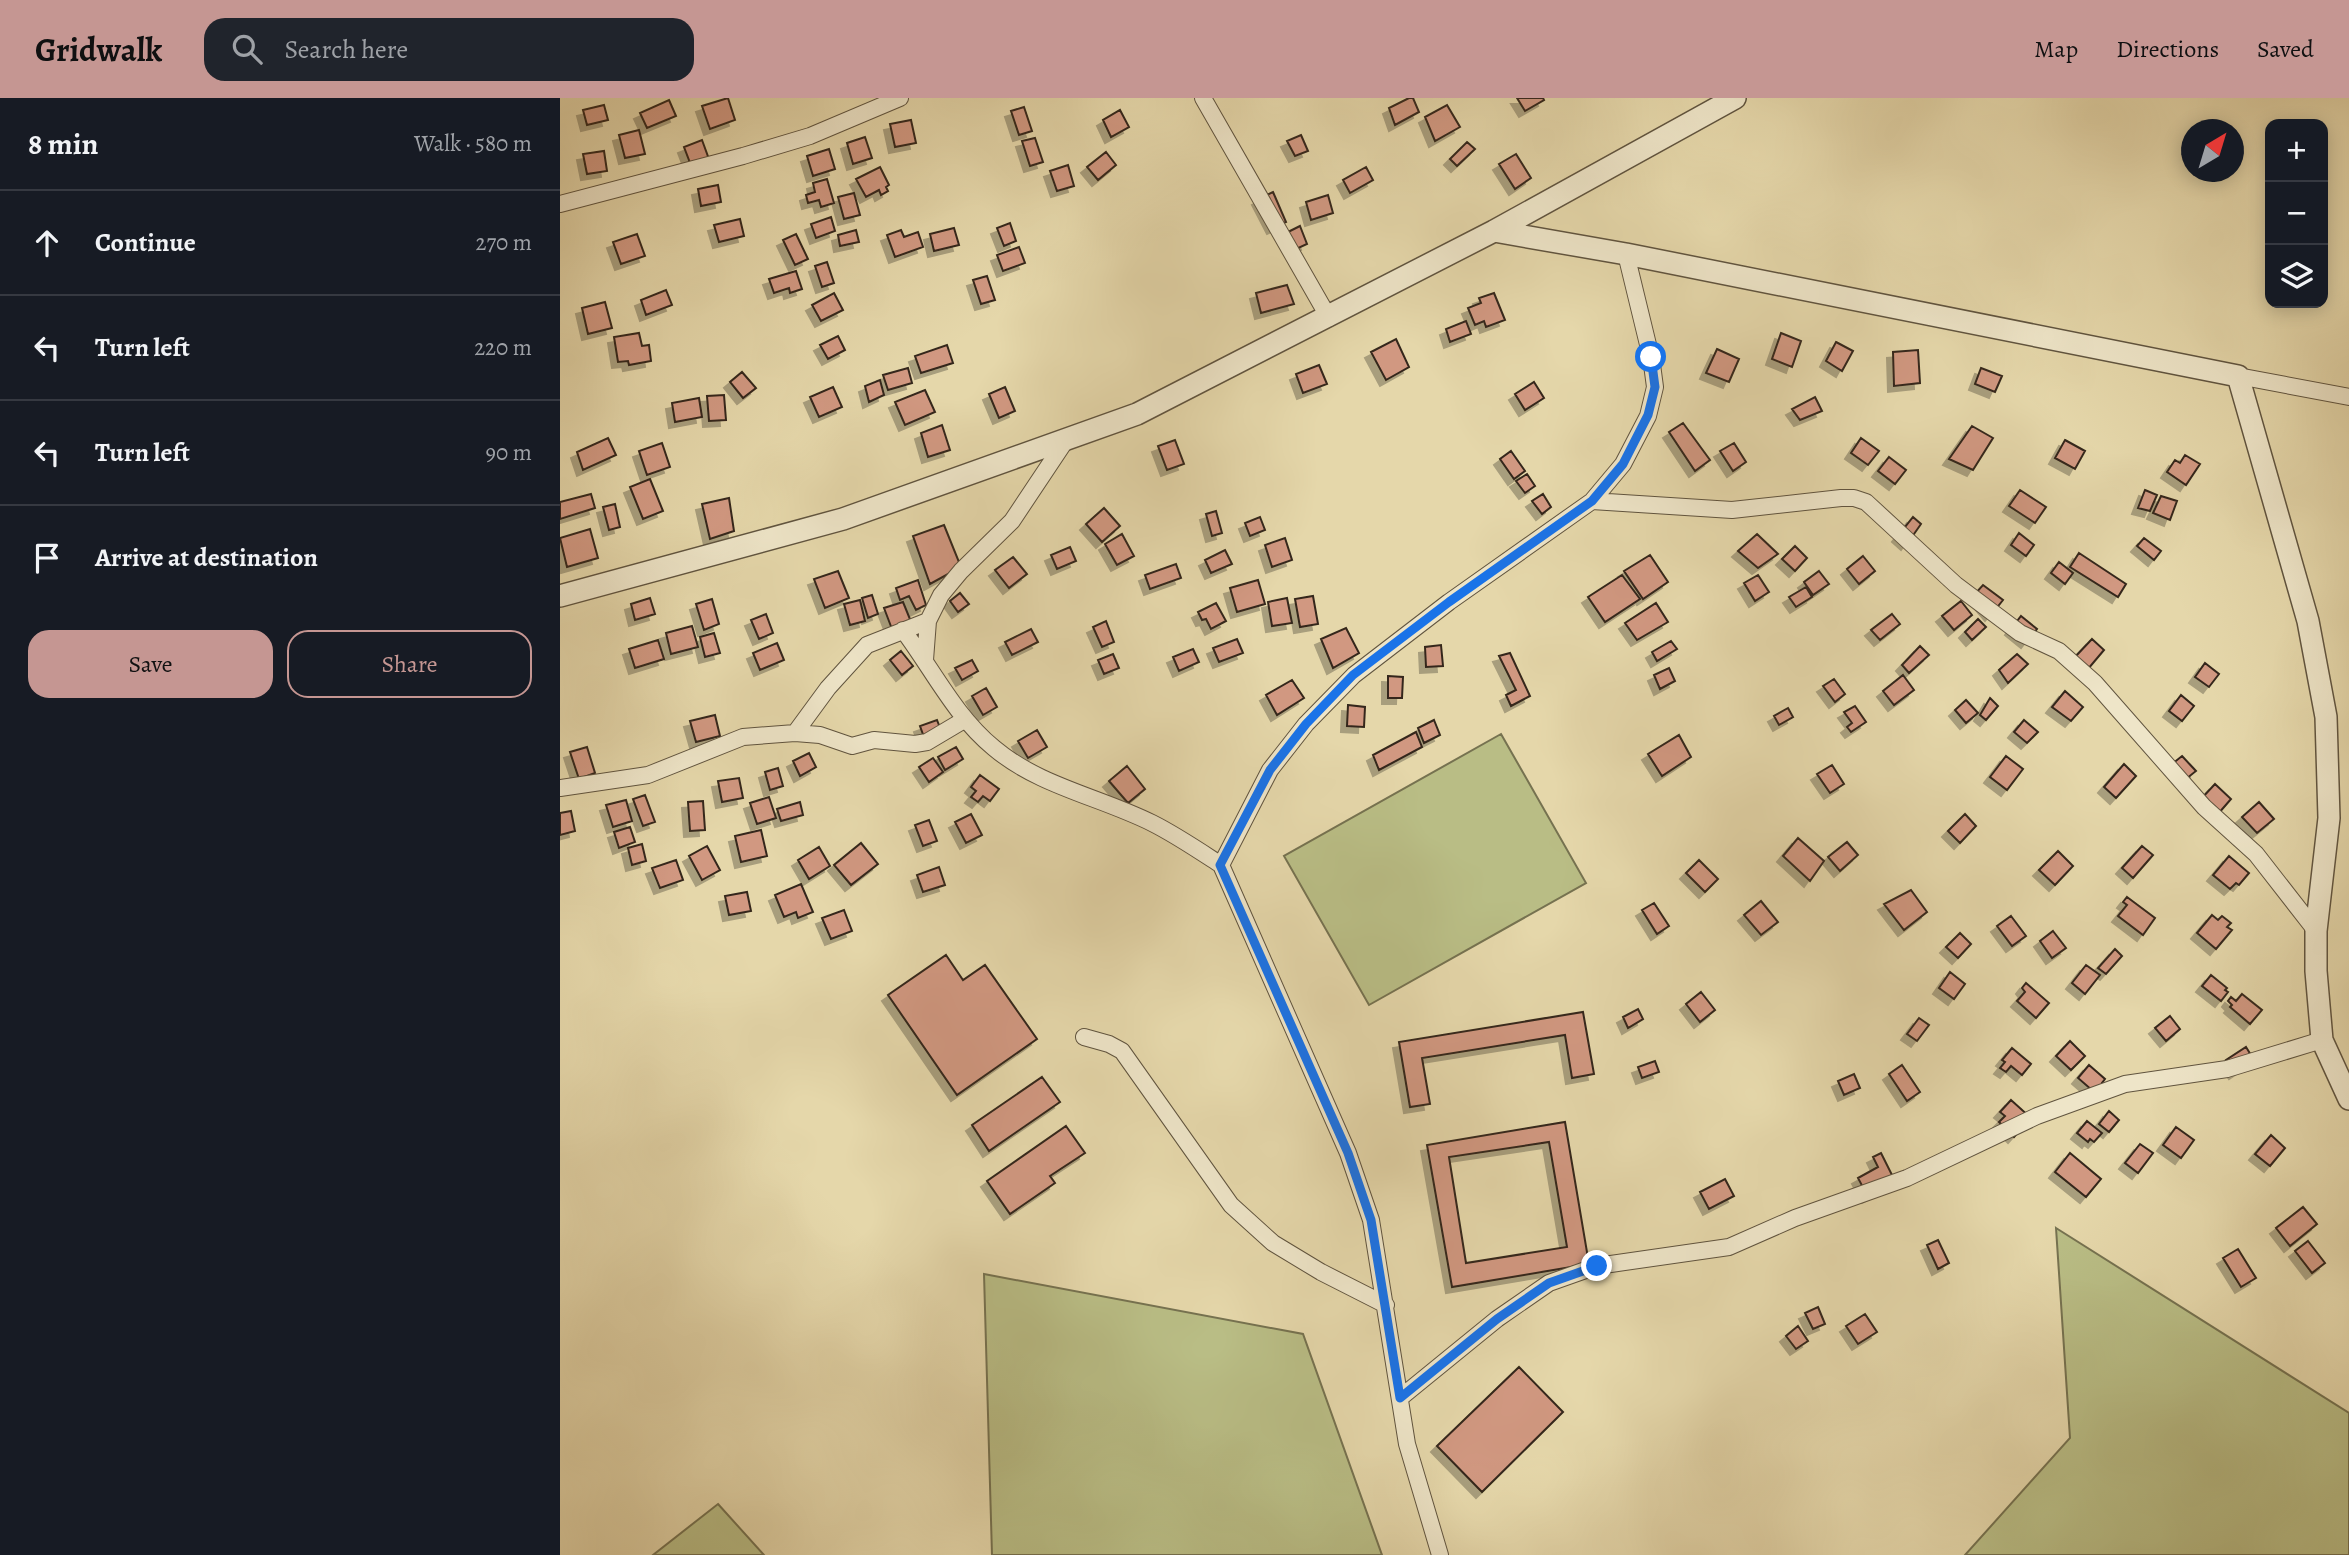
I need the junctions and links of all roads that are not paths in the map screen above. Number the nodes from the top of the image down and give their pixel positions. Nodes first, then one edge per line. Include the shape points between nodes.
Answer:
1 (900, 98) edge
2 (1203, 98) edge
3 (1735, 98) edge
4 (560, 204) edge
5 (1494, 231) junction
6 (1626, 254) junction
7 (1329, 318) junction
8 (2238, 376) junction
9 (2349, 397) edge
10 (1066, 440) junction
11 (1592, 501) junction
12 (560, 596) edge
13 (928, 621) junction
14 (903, 631) junction
15 (925, 660) junction
16 (964, 720) junction
17 (795, 733) junction
18 (560, 788) edge
19 (1220, 865) junction
20 (2316, 931) junction
21 (1084, 1037) dead end
22 (2322, 1040) junction
23 (2349, 1099) edge
24 (1386, 1305) junction
25 (1400, 1398) junction
26 (1440, 1555) edge

1 - 4 street via 810,136
2 - 7 street
3 - 5 street
5 - 6 street
5 - 7 street
6 - 8 street
6 - 11 street via 1655,387 1648,415 1623,464
7 - 10 street via 1137,414
8 - 9 street
8 - 20 street via 2308,621 2326,717 2329,818
10 - 12 street via 844,519
10 - 13 street via 1012,521 961,571
11 - 19 street via 1353,675 1270,770
11 - 20 street via 1732,510 1841,498 1866,502 1956,585 2020,633 2059,651 2095,683 2204,807 2256,854
13 - 14 street
13 - 15 street
14 - 15 street
14 - 17 street via 867,645
15 - 16 street
16 - 17 street via 928,742 915,744 874,740 852,746 820,735
16 - 19 street via 1014,763 1152,823
17 - 18 street via 743,737 648,775
19 - 24 street via 1348,1153 1371,1220
20 - 22 street
21 - 24 street via 1122,1051 1231,1205 1273,1243
22 - 23 street
22 - 25 street via 2227,1069 2126,1084 2037,1116 1907,1178 1729,1247 1597,1266 1549,1283
24 - 25 street
25 - 26 street via 1407,1444

